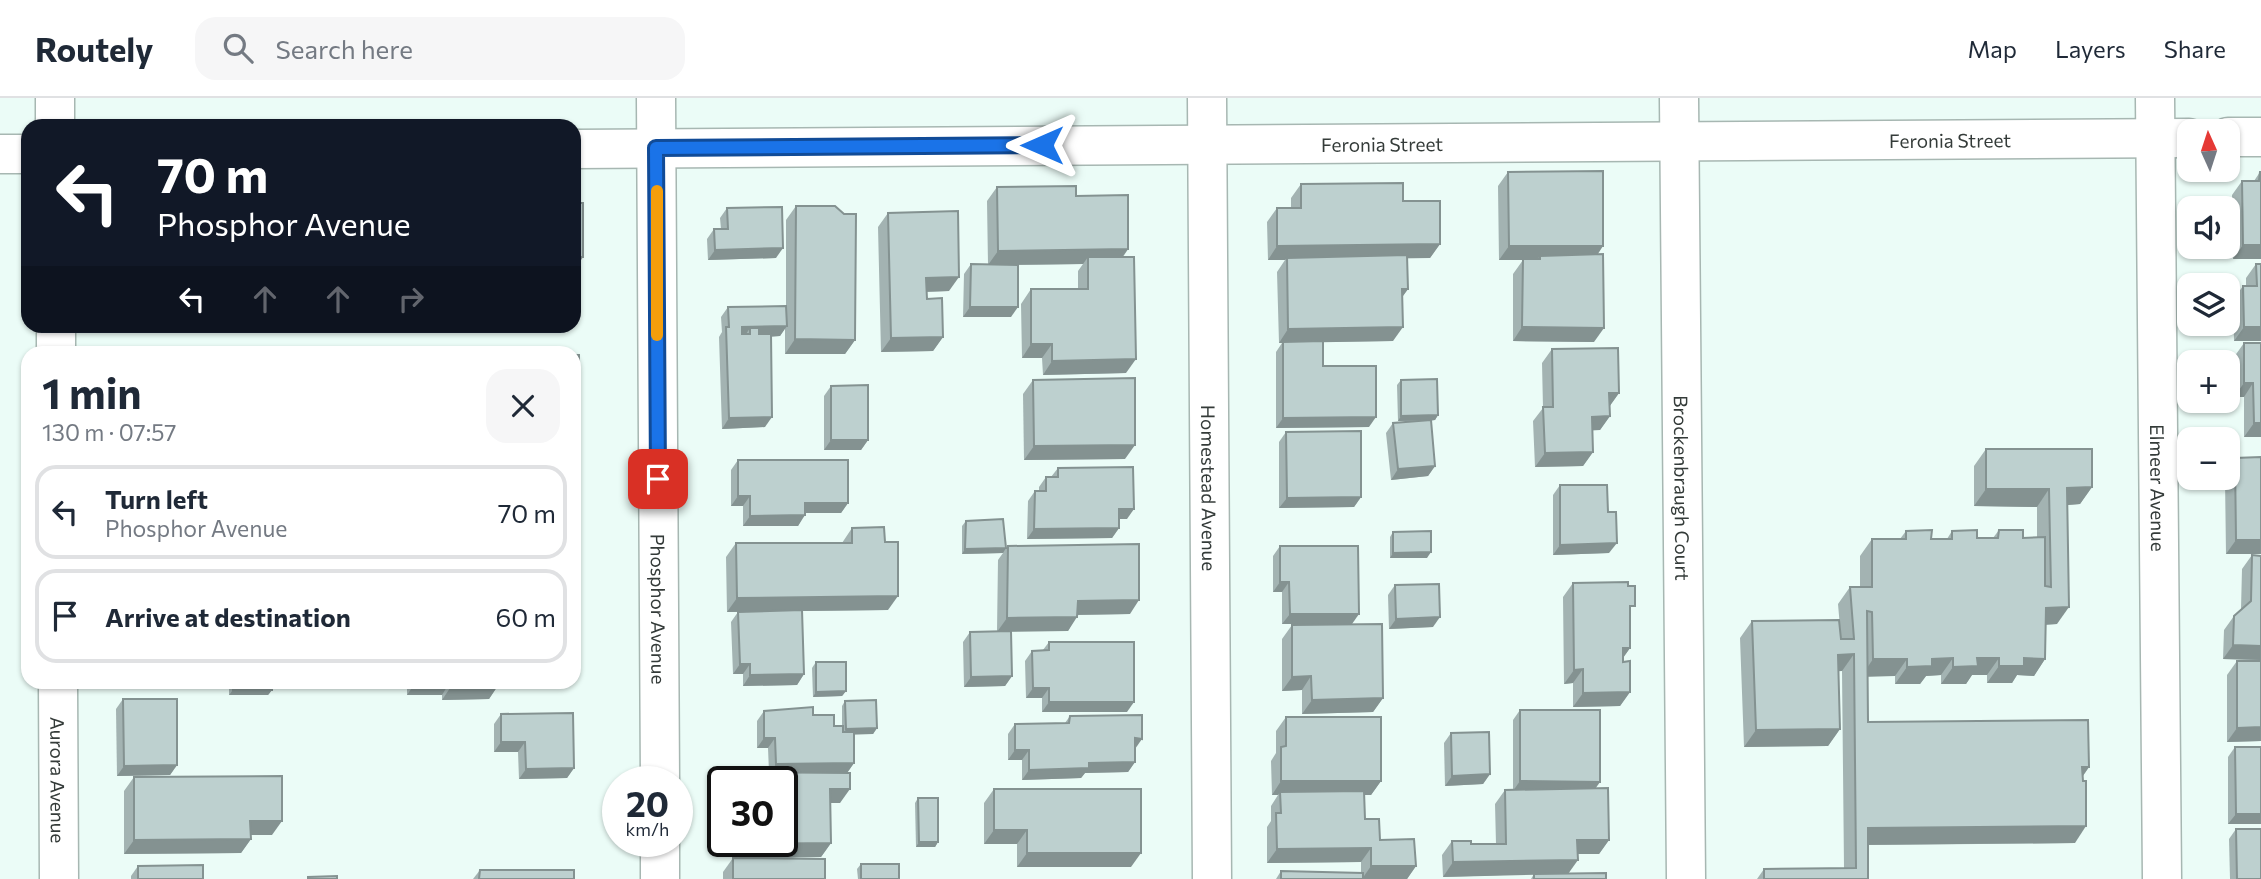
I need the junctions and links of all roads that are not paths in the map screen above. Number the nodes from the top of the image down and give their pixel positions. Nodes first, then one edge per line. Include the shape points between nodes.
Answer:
1 (55, 98) edge
2 (656, 98) edge
3 (1207, 98) edge
4 (1679, 98) edge
5 (2155, 98) edge
6 (55, 119) edge
7 (2240, 137) edge
8 (2261, 137) edge
9 (2172, 138) edge
10 (1679, 141) junction
11 (1207, 144) junction
12 (656, 148) junction
13 (581, 149) edge
14 (0, 154) edge
15 (21, 154) edge
16 (58, 689) edge
17 (660, 766) edge
18 (660, 857) edge
19 (59, 879) edge
20 (660, 879) edge
21 (1212, 879) edge
22 (1686, 879) edge
23 (2162, 879) edge

1 - 6 street
2 - 12 street, Phosphor Avenue
3 - 11 street, Homestead Avenue
4 - 10 street, Brockenbraugh Court
5 - 9 street, Elmeer Avenue
7 - 8 street
9 - 10 street, Feronia Street
9 - 23 street, Elmeer Avenue
10 - 11 street, Feronia Street
10 - 22 street, Brockenbraugh Court
11 - 12 street, Feronia Street
11 - 21 street, Homestead Avenue
12 - 13 street, Feronia Street
12 - 17 street, Phosphor Avenue
14 - 15 street
16 - 19 street, Aurora Avenue
18 - 20 street

